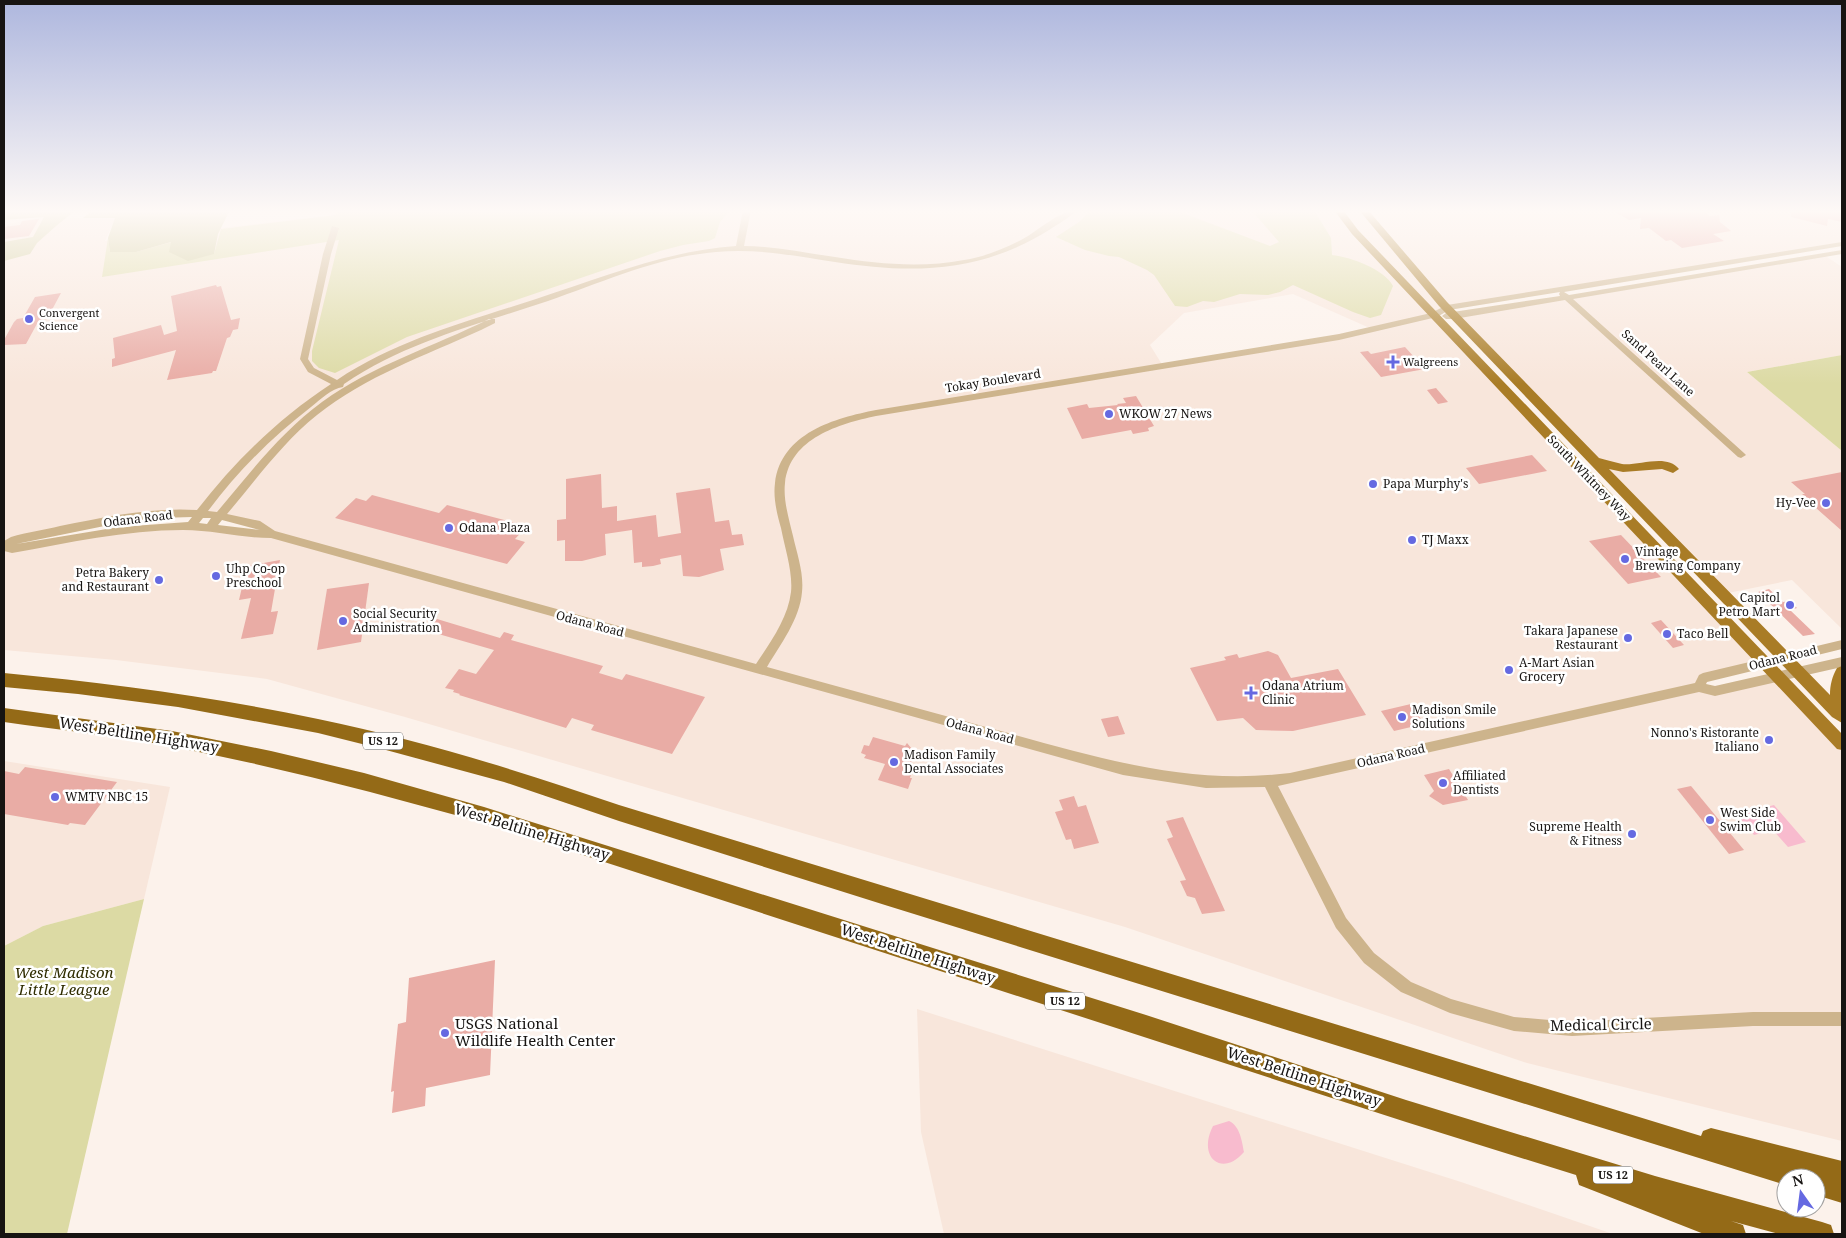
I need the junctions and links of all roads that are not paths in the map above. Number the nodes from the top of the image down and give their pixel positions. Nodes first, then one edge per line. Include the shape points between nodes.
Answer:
1 (324, 268) edge
2 (637, 268) edge
3 (1389, 268) edge
4 (1412, 268) edge
5 (1692, 268) edge
6 (1746, 268) edge
7 (1558, 289) junction
8 (1567, 297) junction
9 (509, 312) junction
10 (1450, 312) junction
11 (1434, 315) junction
12 (336, 383) junction
13 (348, 389) junction
14 (1741, 455) dead end
15 (1571, 459) junction
16 (1595, 461) junction
17 (1673, 469) dead end
18 (1614, 480) junction
19 (1593, 482) junction
20 (1629, 496) junction
21 (200, 514) junction
22 (220, 515) junction
23 (191, 526) junction
24 (210, 527) junction
25 (271, 534) junction
26 (4, 547) edge
27 (1842, 644) edge
28 (1787, 658) junction
29 (1842, 662) edge
30 (1764, 663) junction
31 (759, 670) junction
32 (1799, 672) junction
33 (1842, 672) edge
34 (1778, 677) junction
35 (4, 680) edge
36 (1699, 686) junction
37 (4, 715) edge
38 (1840, 715) edge
39 (1842, 744) edge
40 (1269, 782) junction
41 (1842, 1019) edge
42 (1428, 1063) junction
43 (1406, 1111) junction
44 (1776, 1171) edge
45 (1842, 1173) edge
46 (1826, 1186) edge
47 (1842, 1191) edge
48 (1734, 1234) edge
49 (1822, 1234) edge

1 - 12 street via 304,359 311,370
2 - 9 street
3 - 11 main road, South Whitney Way
4 - 10 main road, South Whitney Way
5 - 7 street, Tokay Boulevard
6 - 8 street, Tokay Boulevard
7 - 8 street, Sand Pearl Lane
7 - 10 street, Tokay Boulevard
8 - 10 street, Tokay Boulevard
8 - 14 street, Sand Pearl Lane
9 - 12 street via 418,341
9 - 13 street via 477,329 407,357
10 - 11 street, Tokay Boulevard
10 - 16 main road, South Whitney Way
11 - 15 main road, South Whitney Way
11 - 31 street, Tokay Boulevard via 1280,347 876,412 824,427 804,440 787,459 780,483 797,594 783,630
12 - 13 street
12 - 21 street via 278,427
13 - 22 street via 314,413 281,443
15 - 18 main road
15 - 19 main road, South Whitney Way
16 - 17 main road via 1622,468 1663,465
16 - 18 main road, South Whitney Way
18 - 20 main road, South Whitney Way
19 - 20 main road
19 - 30 main road, South Whitney Way
20 - 28 main road, South Whitney Way
21 - 22 street, Odana Road
21 - 23 street
21 - 26 street, Odana Road via 124,518 15,540
22 - 24 street
22 - 25 street, Odana Road via 264,526
23 - 24 street, Odana Road
23 - 26 street, Odana Road via 141,528 12,549
24 - 25 street, Odana Road
25 - 31 street, Odana Road
27 - 28 street, Odana Road
28 - 30 street, Odana Road
28 - 32 main road, South Whitney Way
29 - 32 street, Odana Road
30 - 34 main road, South Whitney Way
30 - 36 street, Odana Road via 1703,678
31 - 40 street, Odana Road via 1123,770 1215,783
32 - 34 street, Odana Road
32 - 38 main road, South Whitney Way
33 - 38 main road via 1837,685
34 - 36 street, Odana Road via 1715,691
34 - 39 main road, South Whitney Way
35 - 42 highway, US 12 via 178,700 386,742 504,774 619,813
36 - 40 street, Odana Road
37 - 43 highway, West Beltline Highway / US 12 via 190,743 364,781 484,815
40 - 41 street, Medical Circle via 1341,923 1370,958 1406,987 1450,1006 1514,1024 1572,1029 1754,1019
42 - 44 highway, US 12
42 - 45 highway
43 - 48 highway
43 - 49 highway, West Beltline Highway / US 12 via 1656,1188
46 - 47 highway

